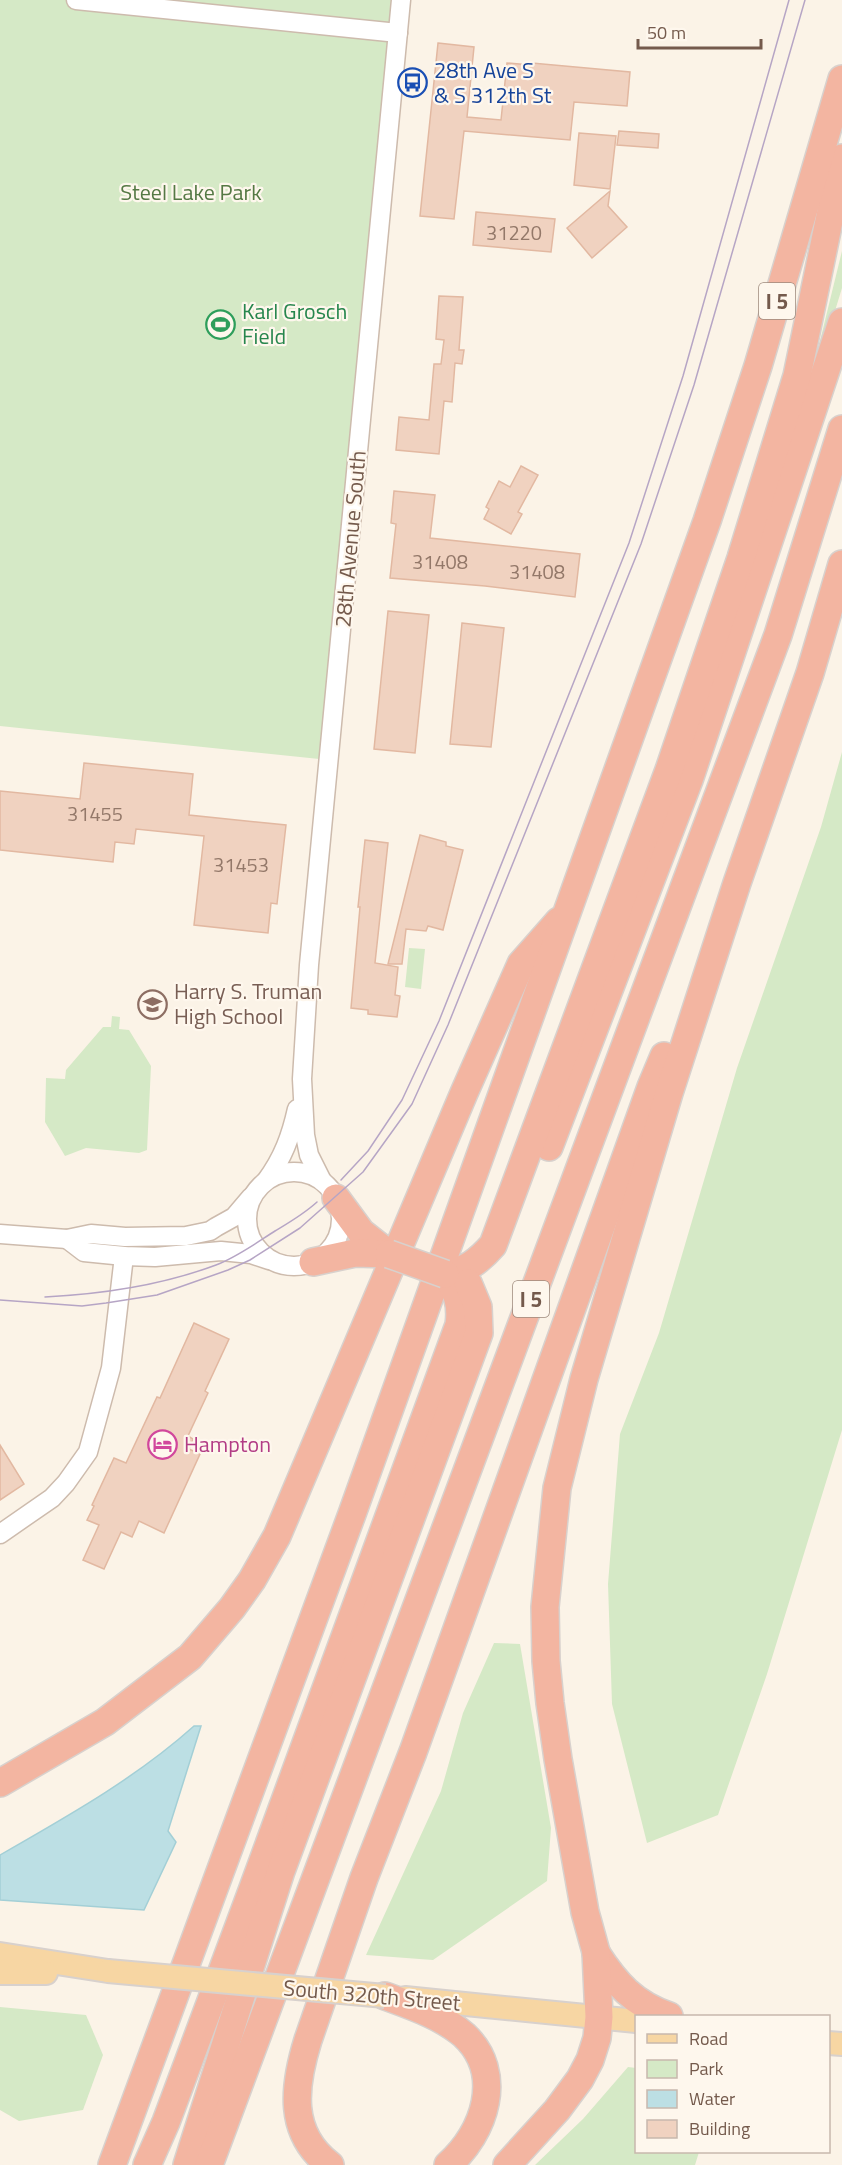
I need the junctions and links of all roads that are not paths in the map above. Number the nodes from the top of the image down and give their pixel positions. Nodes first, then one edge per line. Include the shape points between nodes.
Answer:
1 (76, 0) edge
2 (401, 0) edge
3 (398, 33) junction
4 (842, 79) edge
5 (842, 158) edge
6 (842, 322) edge
7 (842, 429) edge
8 (842, 564) edge
9 (737, 883) junction
10 (569, 910) junction
11 (302, 1079) junction
12 (266, 1181) junction
13 (329, 1190) junction
14 (523, 1191) junction
15 (253, 1196) junction
16 (0, 1234) edge
17 (67, 1239) junction
18 (358, 1242) junction
19 (124, 1256) junction
20 (272, 1260) junction
21 (313, 1262) junction
22 (456, 1279) junction
23 (447, 1389) junction
24 (0, 1534) edge
25 (0, 1783) edge
26 (596, 1952) junction
27 (0, 1954) edge
28 (108, 1971) junction
29 (0, 1973) edge
30 (385, 1996) junction
31 (666, 2015) edge
32 (599, 2017) junction
33 (635, 2021) edge
34 (111, 2165) edge
35 (147, 2165) edge
36 (187, 2165) edge
37 (209, 2165) edge
38 (330, 2165) edge
39 (448, 2165) edge
40 (507, 2165) edge

1 - 3 street
2 - 3 street, 28th Avenue South
3 - 11 street, 28th Avenue South via 309,965
4 - 10 highway, I 5 via 707,521
5 - 14 highway via 797,376 741,558
6 - 14 highway via 688,780
7 - 37 highway, I 5 via 778,635
8 - 9 highway via 810,673
9 - 26 highway via 669,1093 584,1379 557,1488 545,1607 549,1693 585,1912
9 - 38 highway via 651,1087 300,2065 299,2120 305,2137
10 - 25 highway via 521,964 277,1536 252,1580 190,1657 105,1722
10 - 34 highway, I 5
11 - 12 street, 28th Avenue South via 292,1134 280,1162
11 - 13 street, 28th Avenue South via 309,1155
12 - 13 street via 280,1174 309,1174
12 - 15 street
13 - 18 highway
13 - 21 street via 340,1212 340,1228 326,1254
14 - 22 highway via 493,1245 458,1272
15 - 17 street via 234,1217 210,1231 186,1236 91,1234
15 - 20 street via 247,1224 251,1239
16 - 17 street
17 - 19 street via 84,1252
18 - 21 highway
18 - 22 highway, bridge
19 - 20 street via 221,1251
19 - 24 street via 111,1368 88,1452 52,1498
20 - 21 street via 299,1266
22 - 23 highway via 454,1287 461,1312
23 - 35 highway
23 - 36 highway via 281,1871
26 - 31 highway via 611,1977 628,1993
26 - 32 highway
27 - 28 main road, South 320th Street
28 - 29 main road, South 320th Street
28 - 30 main road, South 320th Street, bridge
30 - 32 main road, South 320th Street
30 - 39 highway via 431,2014 463,2034 484,2067 487,2091 481,2122 468,2146
32 - 33 main road, South 320th Street
32 - 40 highway via 593,2049 580,2079

